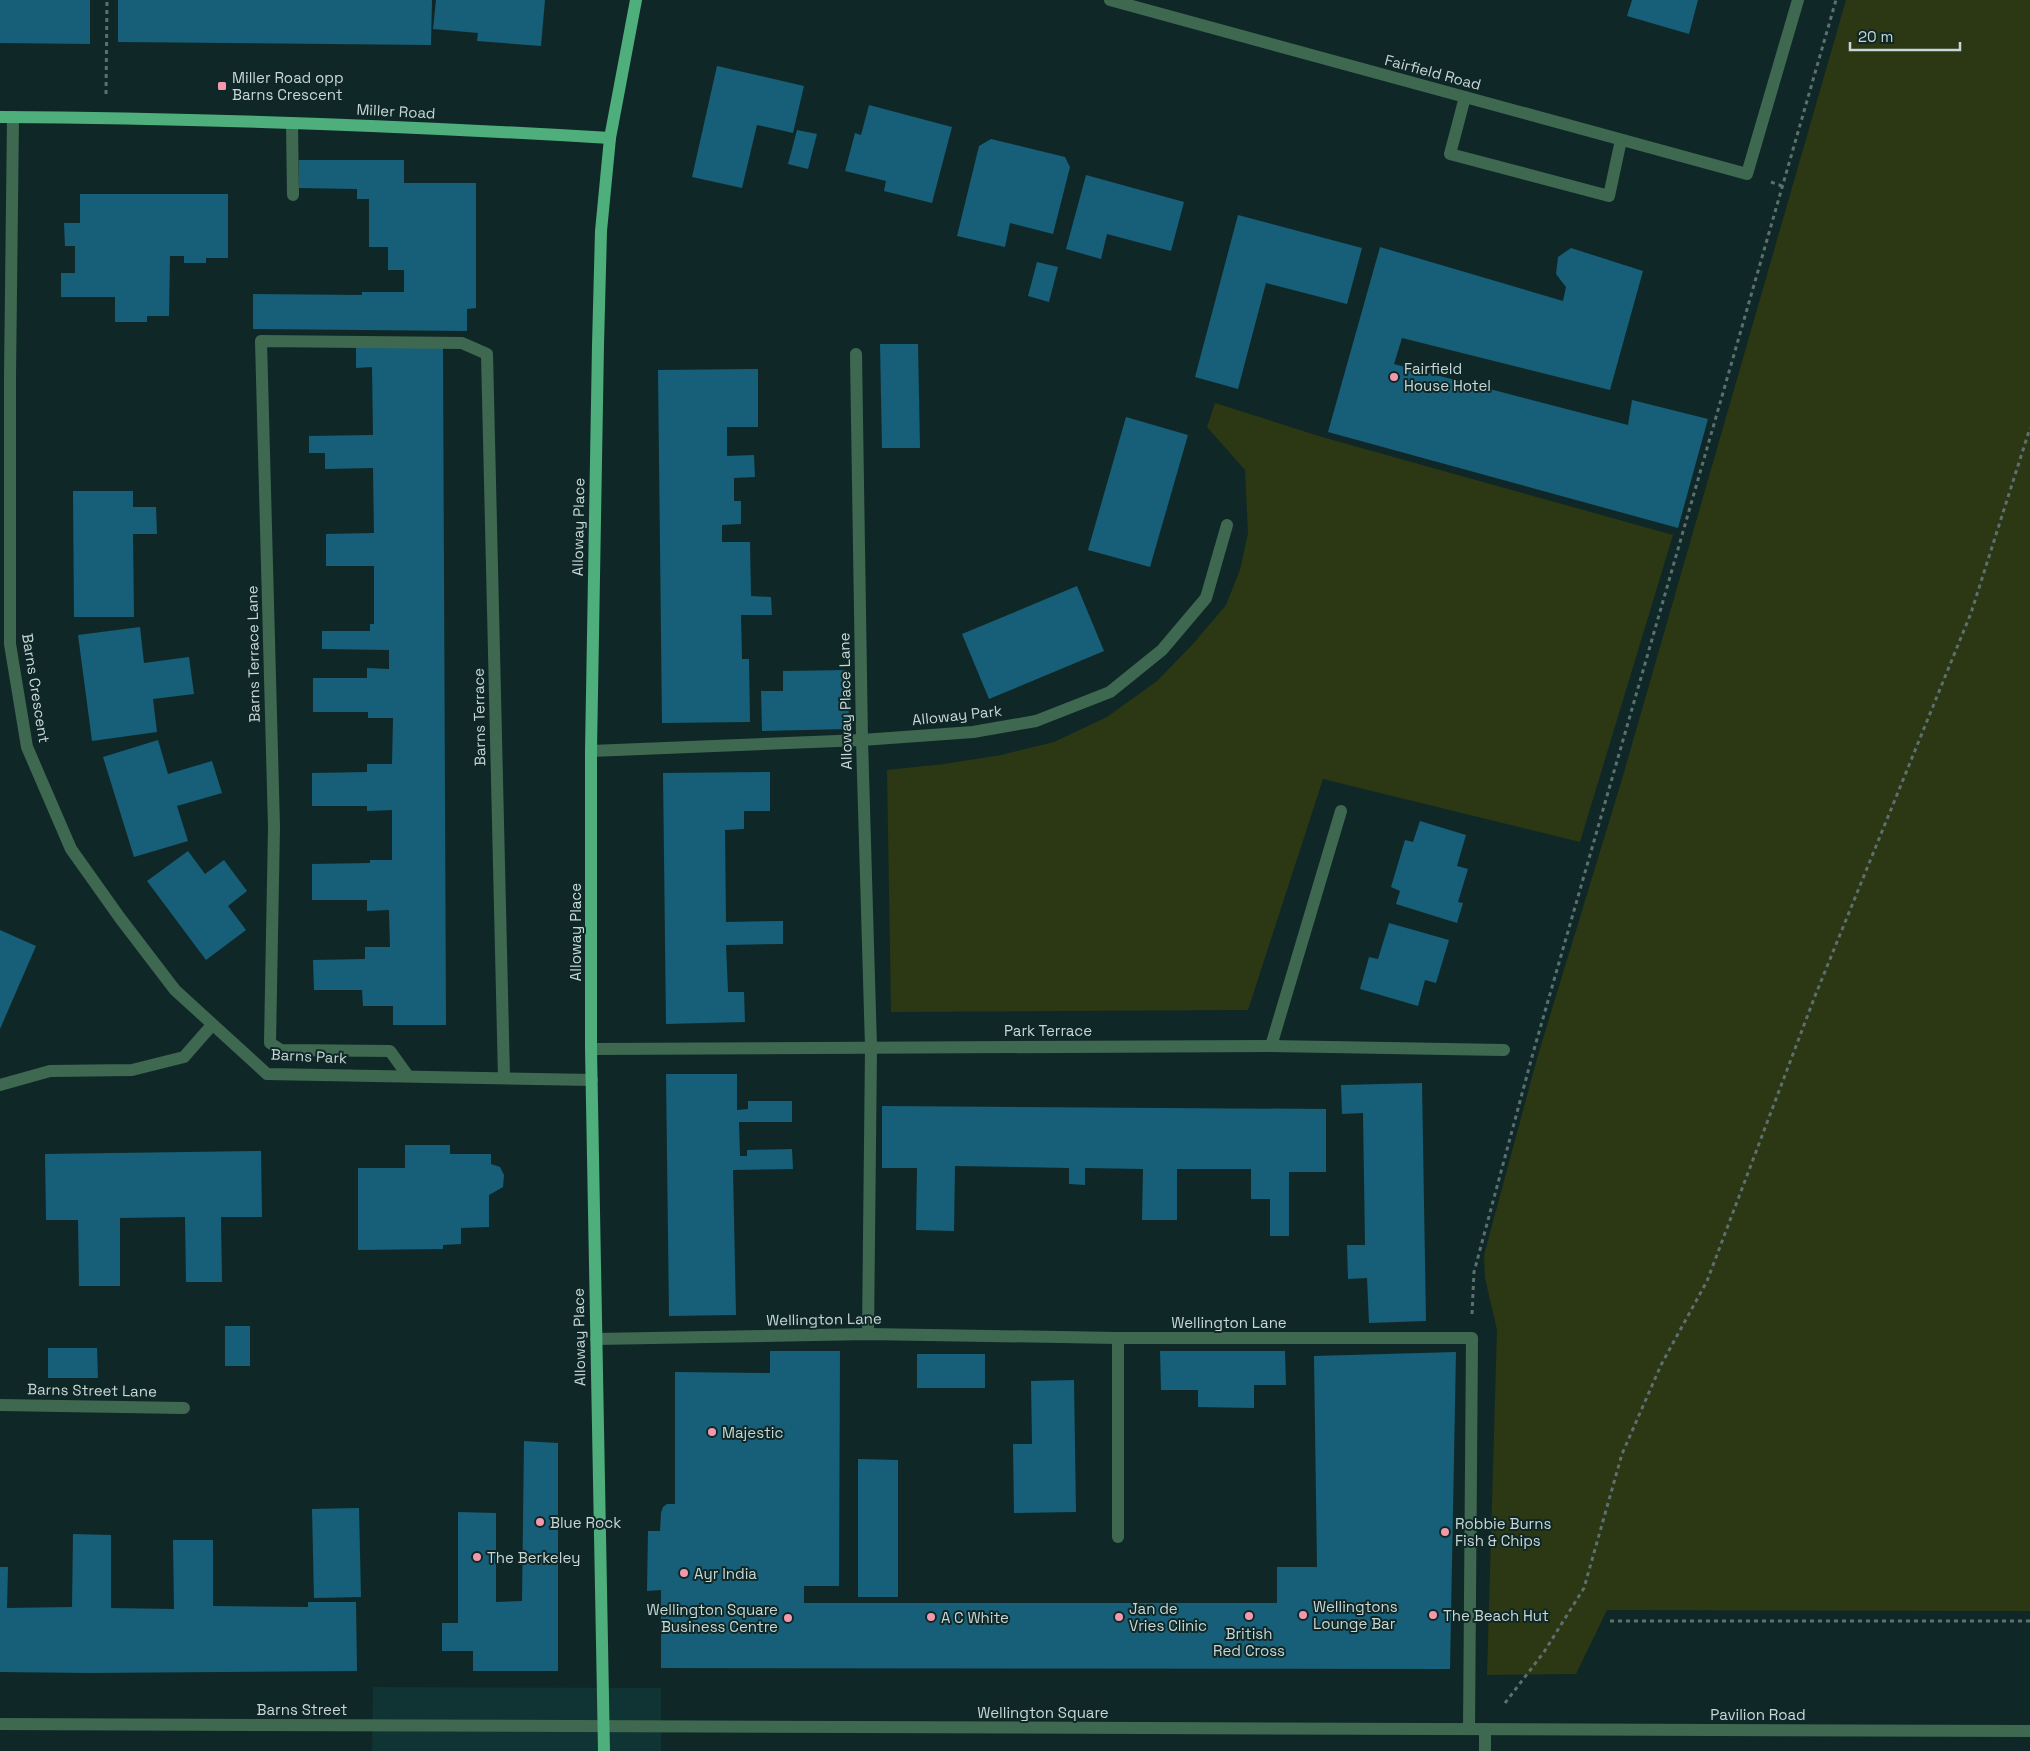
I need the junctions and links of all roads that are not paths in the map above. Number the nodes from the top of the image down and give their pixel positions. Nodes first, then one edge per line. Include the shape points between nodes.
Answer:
1 (636, 0) edge
2 (1110, 0) edge
3 (1798, 0) edge
4 (1465, 97) junction
5 (7, 117) edge
6 (292, 123) junction
7 (610, 138) junction
8 (1621, 140) junction
9 (293, 195) dead end
10 (487, 354) joint
11 (856, 354) dead end
12 (1227, 525) dead end
13 (862, 740) junction
14 (591, 751) junction
15 (1341, 811) dead end
16 (212, 1025) junction
17 (1271, 1046) junction
18 (871, 1047) junction
19 (592, 1049) junction
20 (1504, 1050) dead end
21 (408, 1076) junction
22 (504, 1078) junction
23 (592, 1080) junction
24 (0, 1085) edge
25 (868, 1334) junction
26 (1118, 1338) junction
27 (596, 1339) junction
28 (0, 1405) edge
29 (184, 1408) dead end
30 (1118, 1537) dead end
31 (0, 1724) edge
32 (603, 1726) junction
33 (1469, 1729) junction
34 (1485, 1729) junction
35 (2030, 1731) edge
36 (604, 1751) edge
37 (1485, 1751) edge

1 - 7 main road, Alloway Place
2 - 4 street, Fairfield Road
3 - 8 street, Fairfield Road via 1746,174
4 - 8 street, Fairfield Road
4 - 8 street via 1450,154 1609,196
5 - 6 main road, Miller Road
5 - 16 street, Barns Crescent via 10,644 27,747 71,849 175,990
6 - 7 main road, Miller Road
6 - 9 street
7 - 14 main road, Alloway Place via 601,240
10 - 21 street, Barns Terrace Lane via 462,343 261,341 274,827 270,1042 281,1050 390,1051
10 - 22 street, Barns Terrace
11 - 13 street, Alloway Place Lane
12 - 13 street, Alloway Park via 1206,598 1162,650 1110,692 1036,721 974,732
13 - 14 street, Alloway Park
13 - 18 street, Alloway Place Lane
14 - 19 main road, Alloway Place
15 - 17 street
16 - 21 street, Barns Park via 267,1074
16 - 24 street via 184,1057 132,1070 50,1071
17 - 18 street, Park Terrace
17 - 20 street, Park Terrace
18 - 19 street, Park Terrace
18 - 25 street, Alloway Place Lane
19 - 23 main road, Alloway Place
21 - 22 street, Barns Park
22 - 23 street, Barns Park
23 - 27 main road, Alloway Place
25 - 26 street, Wellington Lane
25 - 27 street, Wellington Lane
26 - 30 street
26 - 33 street, Wellington Lane via 1472,1338
27 - 32 main road, Alloway Place
28 - 29 street, Barns Street Lane
31 - 32 street, Barns Street
32 - 33 street, Wellington Square
32 - 36 main road
33 - 34 street, Wellington Square
34 - 35 street, Pavilion Road
34 - 37 street

